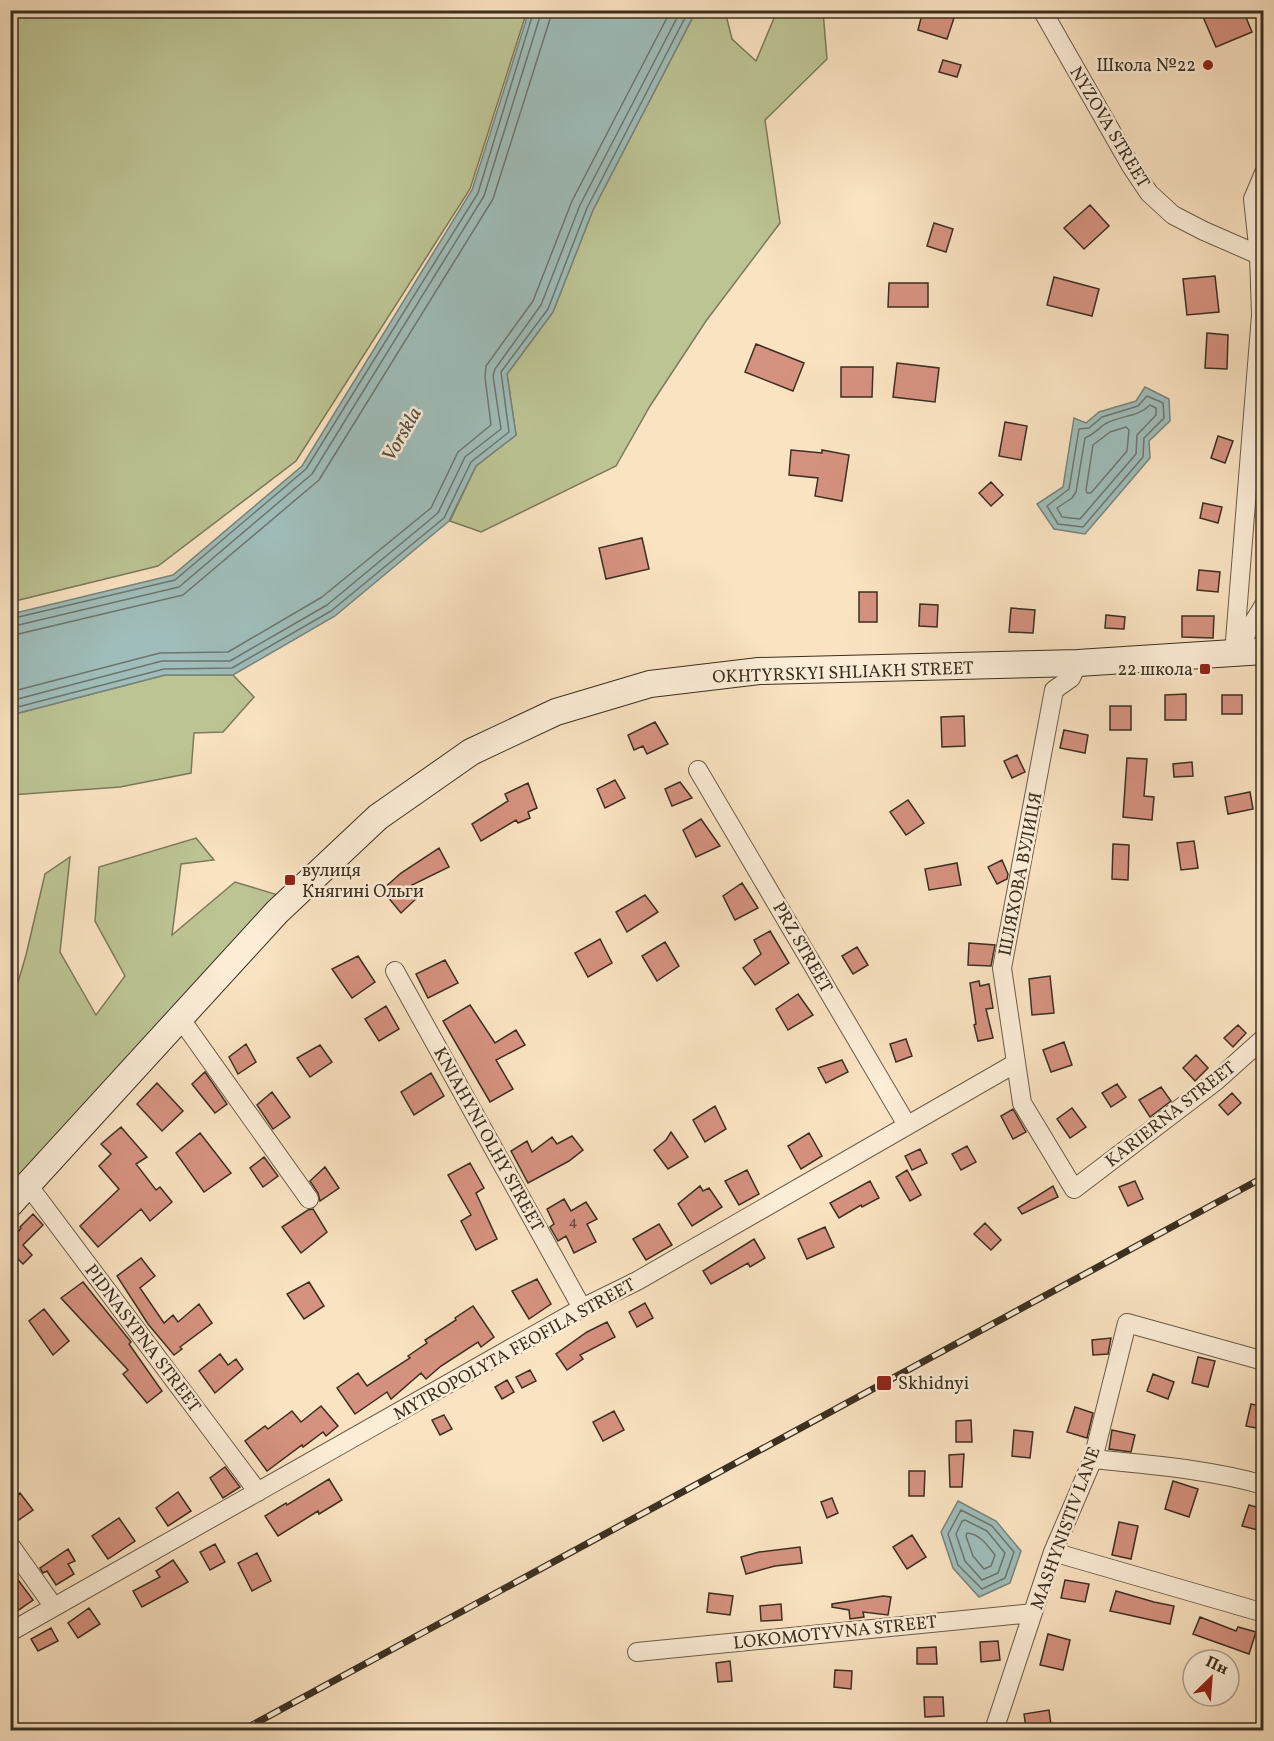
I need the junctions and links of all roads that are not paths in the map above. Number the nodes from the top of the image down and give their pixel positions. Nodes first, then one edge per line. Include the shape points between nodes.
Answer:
1 (1042, 10) edge
2 (1263, 173) edge
3 (1258, 255) junction
4 (1260, 378) edge
5 (1263, 605) edge
6 (1263, 651) edge
7 (1234, 653) junction
8 (1078, 663) junction
9 (698, 770) dead end
10 (395, 971) dead end
11 (180, 1017) junction
12 (1263, 1038) edge
13 (1016, 1063) junction
14 (907, 1125) junction
15 (28, 1185) junction
16 (1074, 1189) joint
17 (309, 1199) dead end
18 (10, 1204) edge
19 (582, 1308) junction
20 (1263, 1361) edge
21 (1093, 1459) junction
22 (1263, 1485) edge
23 (258, 1492) junction
24 (10, 1545) edge
25 (1053, 1552) junction
26 (54, 1608) junction
27 (1033, 1613) junction
28 (1263, 1613) edge
29 (10, 1632) edge
30 (637, 1652) dead end
31 (994, 1731) edge

1 - 3 street, NYZOVA STREET via 1149,193 1173,215
2 - 3 street via 1253,199
3 - 4 street
4 - 7 street
5 - 7 street
6 - 7 main road, OKHTYRSKYI SHLIAKH STREET
7 - 8 main road, OKHTYRSKYI SHLIAKH STREET
8 - 11 main road, OKHTYRSKYI SHLIAKH STREET via 759,671 650,684 556,712 471,752 378,817 277,912
8 - 13 street, ШЛЯХОВА ВУЛИЦЯ via 1071,678 1054,690 1002,969
9 - 14 street, PRZ STREET
10 - 19 street, KNIAHYNI OLHY STREET
11 - 15 main road, OKHTYRSKYI SHLIAKH STREET
11 - 17 street
12 - 16 street, KARIERNA STREET via 1216,1081
13 - 14 street, MYTROPOLYTA FEOFILA STREET
13 - 16 street, ШЛЯХОВА ВУЛИЦЯ via 1022,1102
14 - 19 street, MYTROPOLYTA FEOFILA STREET via 637,1281
15 - 18 main road, OKHTYRSKYI SHLIAKH STREET
15 - 23 street, PIDNASYPNA STREET
19 - 23 street, MYTROPOLYTA FEOFILA STREET
20 - 21 street, MASHYNISTIV LANE via 1127,1323
21 - 22 street via 1187,1469
21 - 25 street, MASHYNISTIV LANE
23 - 26 street, MYTROPOLYTA FEOFILA STREET
24 - 26 street
25 - 27 street, MASHYNISTIV LANE
25 - 28 street
26 - 29 street, MYTROPOLYTA FEOFILA STREET
27 - 30 street, LOKOMOTYVNA STREET
27 - 31 street, MASHYNISTIV LANE

